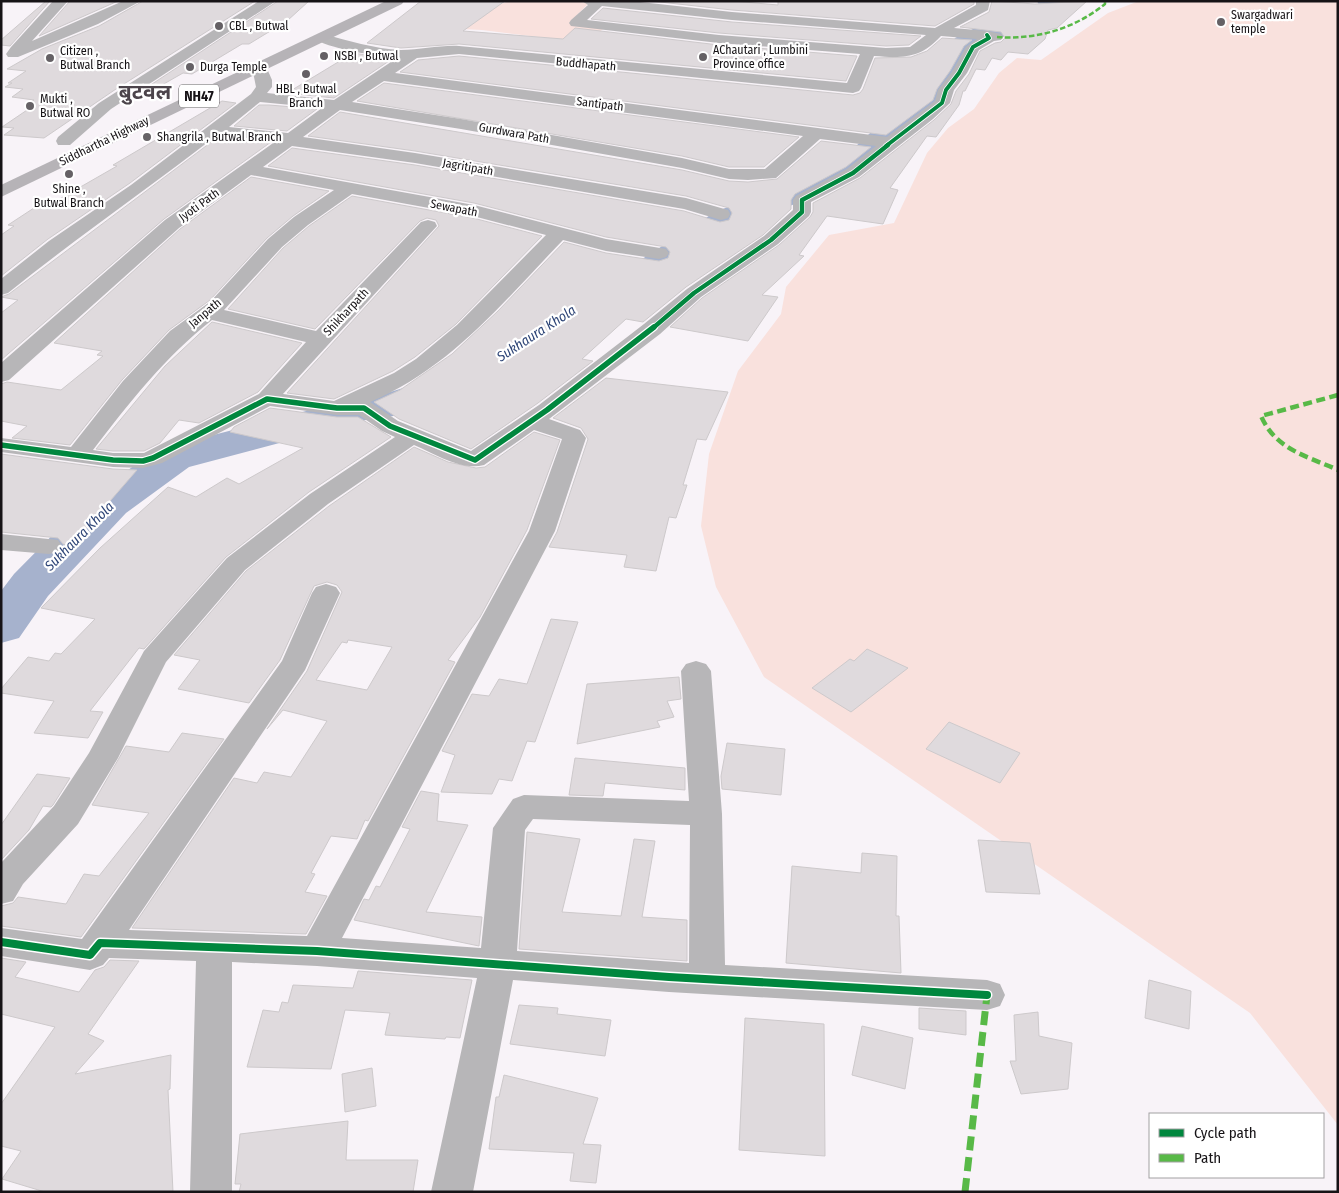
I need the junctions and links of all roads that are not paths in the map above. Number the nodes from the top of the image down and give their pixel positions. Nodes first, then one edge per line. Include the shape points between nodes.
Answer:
1 (61, 1) edge
2 (134, 1) edge
3 (269, 1) edge
4 (365, 1) edge
5 (397, 1) edge
6 (983, 1) edge
7 (594, 2) edge
8 (937, 32) junction
9 (322, 38) junction
10 (869, 50) junction
11 (412, 54) junction
12 (7, 58) edge
13 (239, 62) junction
14 (260, 67) junction
15 (382, 76) junction
16 (257, 97) junction
17 (151, 101) dead end
18 (337, 105) junction
19 (116, 117) dead end
20 (213, 130) junction
21 (818, 132) junction
22 (287, 140) junction
23 (64, 141) junction
24 (892, 143) junction
25 (46, 150) dead end
26 (248, 169) junction
27 (350, 188) junction
28 (1, 192) edge
29 (721, 214) dead end
30 (428, 226) dead end
31 (559, 233) junction
32 (659, 253) dead end
33 (1, 288) edge
34 (208, 313) junction
35 (321, 339) junction
36 (1, 375) edge
37 (268, 399) junction
38 (337, 408) junction
39 (531, 421) junction
40 (413, 435) junction
41 (1, 445) edge
42 (77, 455) junction
43 (1, 542) edge
44 (48, 546) dead end
45 (326, 593) dead end
46 (696, 671) dead end
47 (706, 814) junction
48 (1, 891) edge
49 (1, 942) edge
50 (100, 943) junction
51 (214, 947) junction
52 (317, 951) junction
53 (498, 964) junction
54 (707, 979) junction
55 (987, 995) dead end
56 (211, 1192) edge
57 (452, 1192) edge

1 - 12 street
2 - 12 street
3 - 23 street via 105,106
4 - 13 highway, Siddhartha Highway / NH47
5 - 9 highway, Siddhartha Highway / NH47
6 - 8 street via 983,7
7 - 8 street
7 - 10 street via 576,23 719,39
8 - 10 street via 922,48 908,52
8 - 24 street via 992,36 973,47 946,90 942,103
9 - 11 street, Buddhapath via 355,48
9 - 14 highway, Siddhartha Highway / NH47
10 - 11 street, Buddhapath via 852,88 459,50
11 - 15 street, Jyoti Path
13 - 14 highway
13 - 17 highway, Siddhartha Highway / NH47
14 - 16 street via 264,87
14 - 28 highway, Siddhartha Highway / NH47
15 - 18 street, Jyoti Path
15 - 21 street, Santipath
16 - 18 street, Gurdwara Path
16 - 20 street
18 - 21 street, Gurdwara Path via 564,141 729,174 770,174
18 - 22 street, Jyoti Path
19 - 23 highway, Siddhartha Highway
20 - 22 street, Jagritipath via 284,137
20 - 33 street
21 - 24 street, Santipath
22 - 26 street, Jyoti Path
22 - 29 street, Jagritipath via 686,204
23 - 25 highway, Siddhartha Highway
24 - 39 street via 853,173 802,200 802,212 771,240 694,294
26 - 27 street, Sewapath
26 - 36 street, Jyoti Path via 172,224
27 - 31 street, Sewapath via 474,211
27 - 34 street, Janpath via 301,220
30 - 35 street, Shikharpath
31 - 32 street, Sewapath via 606,246
31 - 38 street via 437,353 399,380
34 - 35 street
34 - 42 street, Janpath via 178,336 131,386
35 - 37 street, Shikharpath
37 - 38 street
37 - 42 street via 143,461
38 - 40 street via 364,408 390,426
39 - 40 street via 474,460
39 - 52 street via 574,438 542,531
40 - 48 street via 319,499 236,564 154,658 102,758 66,816 11,875
41 - 42 street
43 - 44 street
45 - 50 street via 295,664
46 - 47 street
47 - 53 street via 524,807 509,828
47 - 54 street
49 - 50 street via 90,955
50 - 51 street
51 - 52 street
51 - 56 street
52 - 53 street
53 - 54 street
53 - 57 street
54 - 55 street

